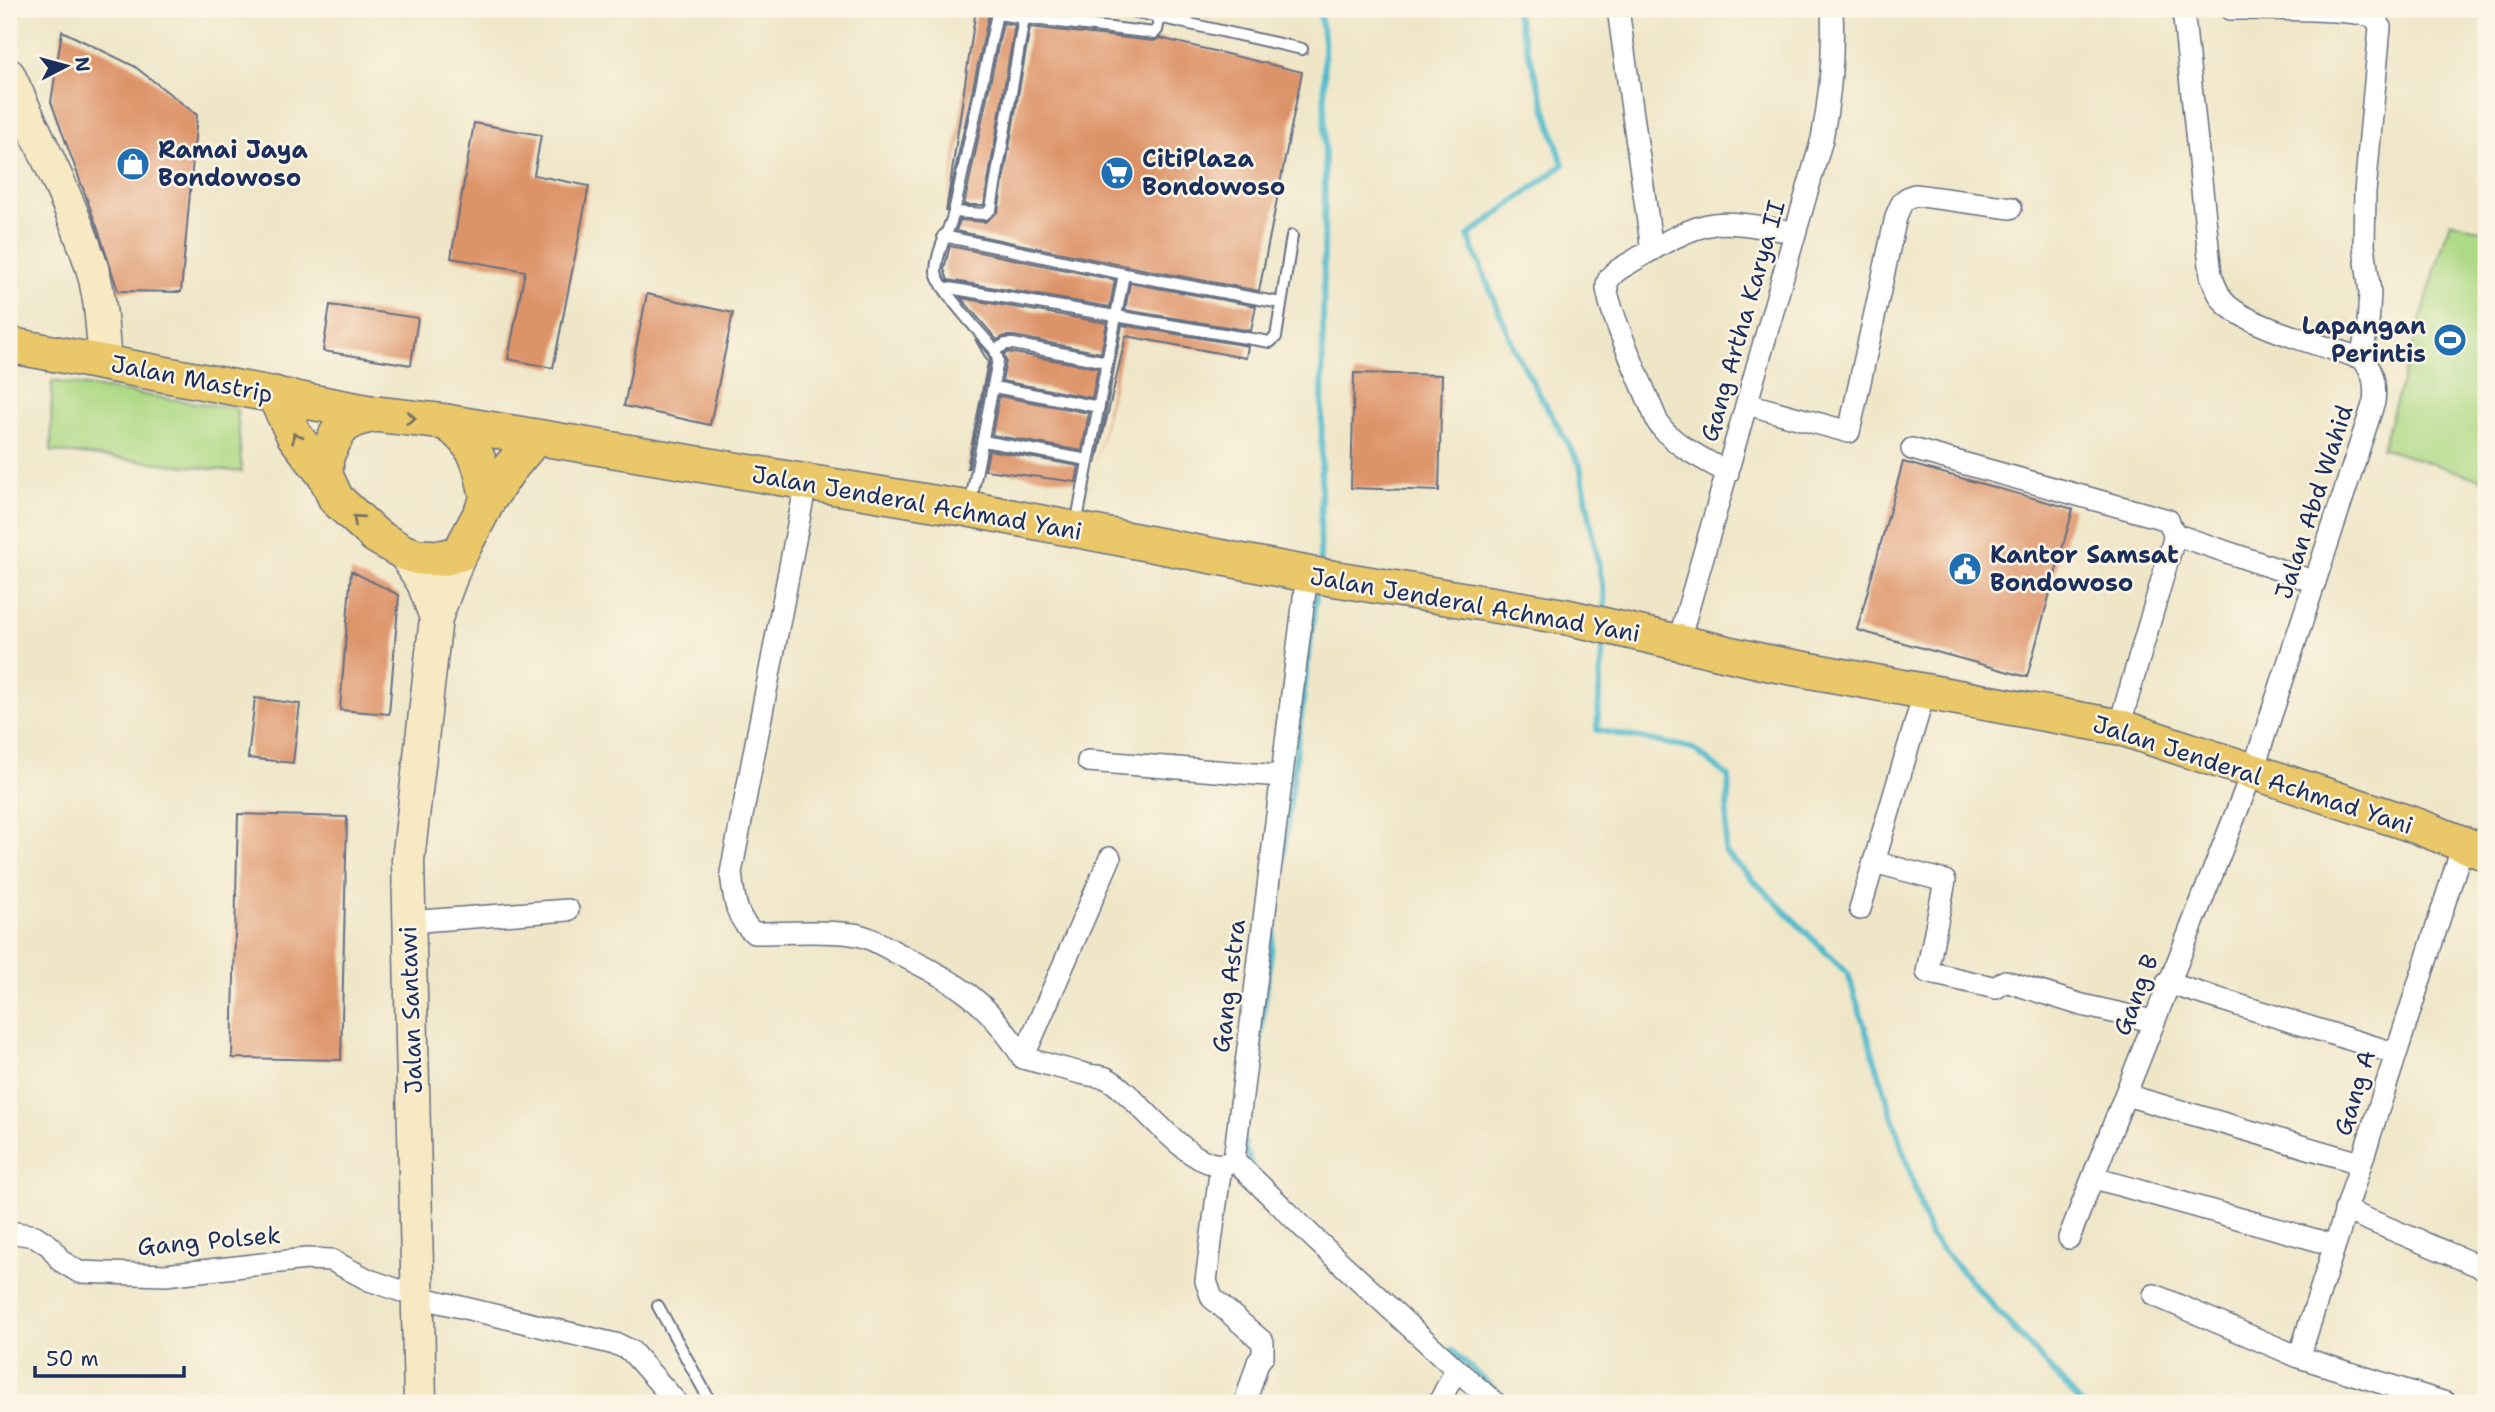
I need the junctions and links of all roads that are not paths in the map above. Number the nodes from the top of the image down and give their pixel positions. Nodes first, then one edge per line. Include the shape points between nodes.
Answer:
1 (1123, 9) edge
2 (1618, 9) edge
3 (1832, 9) edge
4 (2183, 9) edge
5 (2231, 9) edge
6 (2315, 10) edge
7 (998, 11) edge
8 (1160, 16) junction
9 (1024, 18) junction
10 (1303, 49) dead end
11 (9, 75) edge
12 (2011, 208) dead end
13 (954, 212) junction
14 (1795, 232) junction
15 (943, 236) junction
16 (1293, 236) dead end
17 (1652, 250) junction
18 (1124, 274) junction
19 (943, 287) junction
20 (1281, 303) junction
21 (1117, 315) junction
22 (9, 345) edge
23 (995, 350) junction
24 (2361, 358) junction
25 (1107, 362) junction
26 (105, 363) junction
27 (994, 387) junction
28 (274, 394) junction
29 (1747, 404) junction
30 (1099, 407) junction
31 (376, 414) junction
32 (446, 422) junction
33 (536, 437) junction
34 (983, 441) junction
35 (1912, 449) dead end
36 (1088, 460) junction
37 (1728, 473) junction
38 (325, 475) junction
39 (806, 483) junction
40 (488, 500) junction
41 (969, 509) junction
42 (1075, 530) junction
43 (2174, 534) junction
44 (402, 552) junction
45 (460, 553) junction
46 (1320, 576) junction
47 (2315, 582) junction
48 (436, 618) junction
49 (1678, 644) junction
50 (1925, 691) junction
51 (2119, 727) junction
52 (1088, 761) dead end
53 (2253, 770) junction
54 (1281, 776) junction
55 (2474, 849) edge
56 (1110, 858) dead end
57 (1874, 862) junction
58 (1860, 909) dead end
59 (568, 910) dead end
60 (408, 922) junction
61 (2167, 983) junction
62 (2153, 1021) junction
63 (2395, 1054) junction
64 (1023, 1058) junction
65 (2126, 1095) junction
66 (1228, 1163) junction
67 (2360, 1163) junction
68 (2094, 1178) junction
69 (2345, 1210) junction
70 (9, 1231) edge
71 (2069, 1238) dead end
72 (2334, 1245) junction
73 (2486, 1269) edge
74 (2154, 1294) dead end
75 (419, 1297) junction
76 (658, 1306) dead end
77 (2299, 1357) junction
78 (1456, 1369) junction
79 (420, 1403) edge
80 (677, 1403) edge
81 (711, 1403) edge
82 (1245, 1403) edge
83 (1439, 1403) edge
84 (1495, 1403) edge
85 (2446, 1403) edge

1 - 8 lane
2 - 17 street
3 - 14 street, Gang Artha Karya II via 1831,96
4 - 24 street via 2211,275 2217,291 2248,319
5 - 6 street
6 - 24 street via 2367,14 2380,27 2365,192 2364,245 2370,293
7 - 9 lane
7 - 13 lane
8 - 9 lane via 1153,33
8 - 10 lane
9 - 13 lane via 991,209 985,214
11 - 26 main road via 91,264
12 - 29 street via 1906,197 1896,217 1849,432
13 - 15 lane
14 - 17 street via 1717,224
14 - 29 street, Gang Artha Karya II
15 - 18 lane
15 - 19 lane via 936,271
16 - 20 lane
17 - 37 street via 1612,275 1607,283 1611,308 1665,434
18 - 20 lane
18 - 21 lane
19 - 21 lane
19 - 23 lane
20 - 21 lane via 1276,337 1270,342
21 - 25 lane
22 - 26 main road, Jalan Mastrip
23 - 25 lane via 1013,344
23 - 27 lane
24 - 47 street, Jalan Abd Wahid via 2373,378 2374,402
25 - 30 lane
26 - 28 main road, Jalan Mastrip
27 - 30 lane
27 - 34 lane
28 - 31 main road, Jalan Mastrip
38 -> 28 main road via 294,435
29 - 37 street, Gang Artha Karya II
30 - 36 lane
31 -> 32 main road
31 - 38 main road via 346,424 338,432 326,456
32 - 33 main road, Jalan Jenderal Achmad Yani
32 - 40 main road via 464,435 474,450
33 - 39 main road, Jalan Jenderal Achmad Yani
33 - 40 main road
34 - 36 lane
34 - 41 lane
35 - 43 street via 2162,517
36 - 42 lane
37 - 49 street, Gang Artha Karya II
44 -> 38 main road via 359,522 336,499
39 - 41 main road, Jalan Jenderal Achmad Yani
39 - 64 street via 732,873 736,906 743,924 754,933 867,937 937,972 984,1007
40 - 45 main road
41 - 42 main road, Jalan Jenderal Achmad Yani
42 - 46 main road, Jalan Jenderal Achmad Yani
43 - 47 street
43 - 51 street
44 - 45 main road via 432,558
44 - 48 main road, Jalan Santawi via 423,583
45 - 48 main road, Jalan Santawi
46 - 49 main road, Jalan Jenderal Achmad Yani via 1567,617
46 - 54 street, Gang Astra
47 - 53 street, Jalan Abd Wahid
48 - 60 main road, Jalan Santawi via 408,860
49 - 50 main road, Jalan Jenderal Achmad Yani
50 - 51 main road, Jalan Jenderal Achmad Yani
50 - 57 street
51 - 53 main road, Jalan Jenderal Achmad Yani
52 - 54 street
53 - 55 main road, Jalan Jenderal Achmad Yani
53 - 61 street, Gang B
54 - 66 street, Gang Astra
55 - 63 street, Gang A
56 - 64 street
57 - 58 street
57 - 62 street via 1945,881 1927,972 1996,988 2005,981
59 - 60 street
60 - 75 main road, Jalan Santawi
61 - 62 street, Gang B
61 - 63 street
62 - 65 street, Gang B
63 - 67 street, Gang A
64 - 66 street via 1105,1078 1180,1145 1213,1164
65 - 67 street
65 - 68 street, Gang B
66 - 78 street
66 - 82 street, Gang Astra via 1206,1281 1212,1298 1263,1342 1263,1356
67 - 69 street, Gang A
68 - 71 street, Gang B
68 - 72 street
69 - 72 street, Gang A
69 - 73 street
70 - 75 street, Gang Polsek via 35,1236 79,1272 165,1275 331,1260 369,1280
72 - 77 street, Gang A
74 - 77 street
75 - 79 main road, Jalan Santawi
75 - 80 street, Gang Polsek via 619,1346 631,1351
76 - 81 lane
77 - 85 street
78 - 83 street
78 - 84 street

